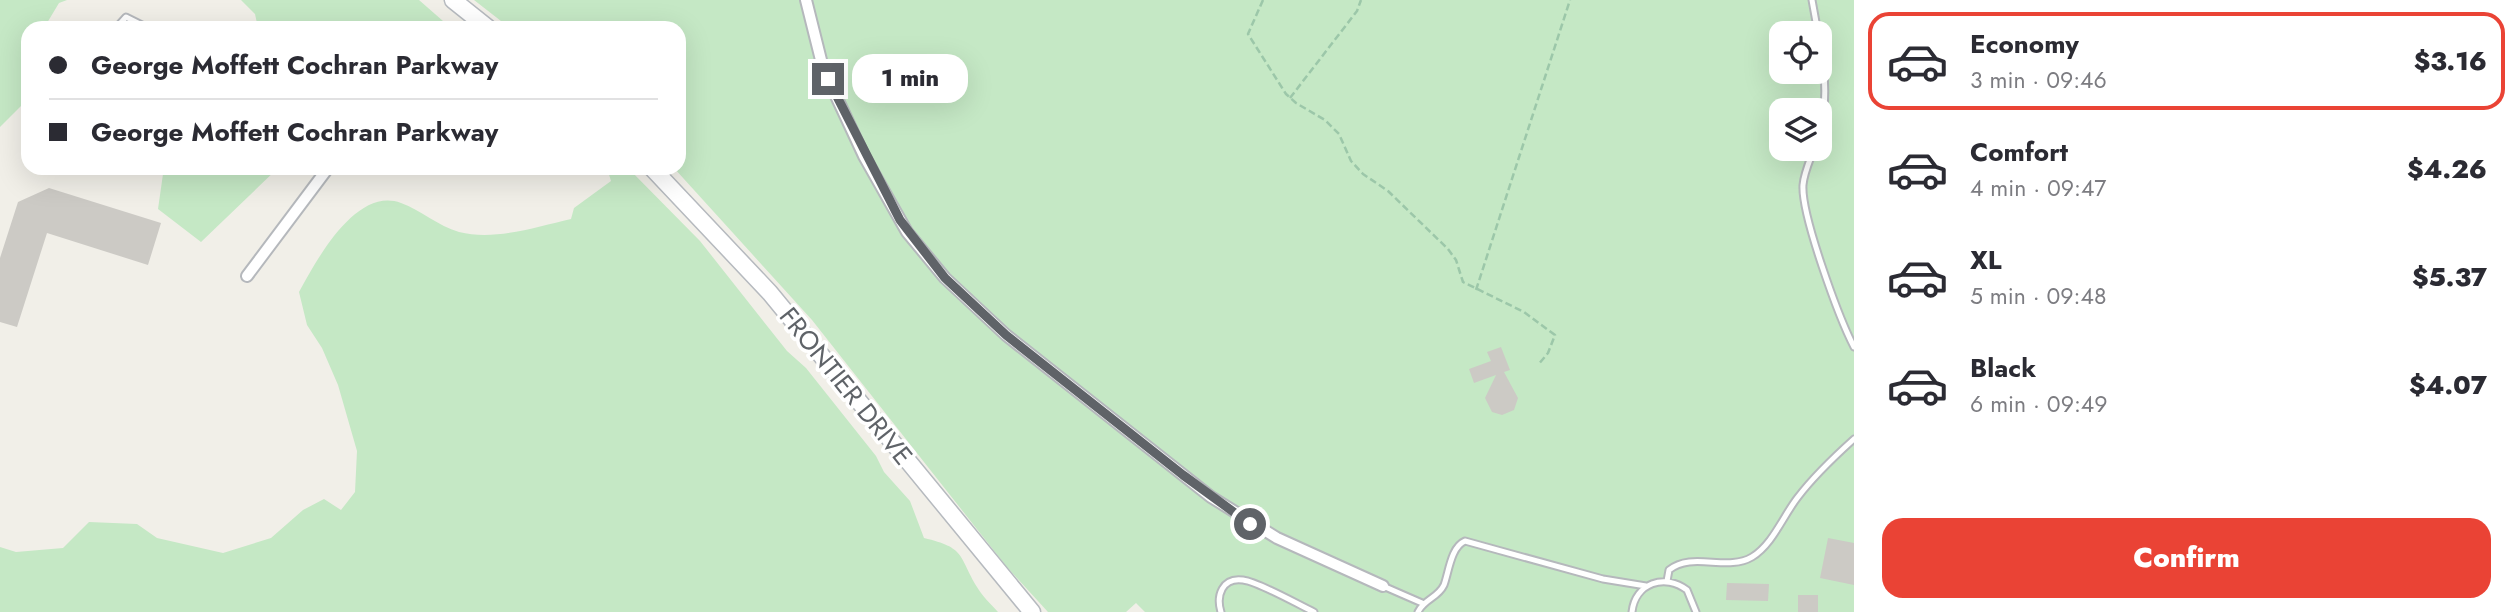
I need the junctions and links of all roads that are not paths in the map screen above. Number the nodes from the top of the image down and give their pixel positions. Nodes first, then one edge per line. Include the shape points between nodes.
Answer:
1 (453, 0) edge
2 (806, 0) edge
3 (1812, 0) edge
4 (479, 21) edge
5 (1816, 21) edge
6 (1811, 161) edge
7 (323, 175) edge
8 (659, 175) edge
9 (247, 276) dead end
10 (1854, 347) edge
11 (1854, 439) edge
12 (1667, 581) junction
13 (1383, 586) joint
14 (1646, 586) junction
15 (1422, 603) junction
16 (1031, 612) edge
17 (1221, 612) edge
18 (1314, 612) edge
19 (1418, 612) edge
20 (1632, 612) edge
21 (1696, 612) edge

1 - 4 street
2 - 13 street via 823,68 864,156 907,232 945,278 1006,335 1211,497 1277,538
3 - 5 lane
6 - 10 lane via 1803,187 1822,263
7 - 9 street
8 - 16 street, FRONTIER DRIVE via 770,293
11 - 12 lane via 1798,497 1767,545 1755,555 1732,564 1682,564 1670,570
12 - 14 lane
12 - 21 lane via 1687,590
13 - 15 lane
14 - 15 lane via 1603,579 1465,541 1457,547 1442,588
14 - 20 lane via 1637,594
15 - 19 lane
17 - 18 lane via 1220,590 1243,580

